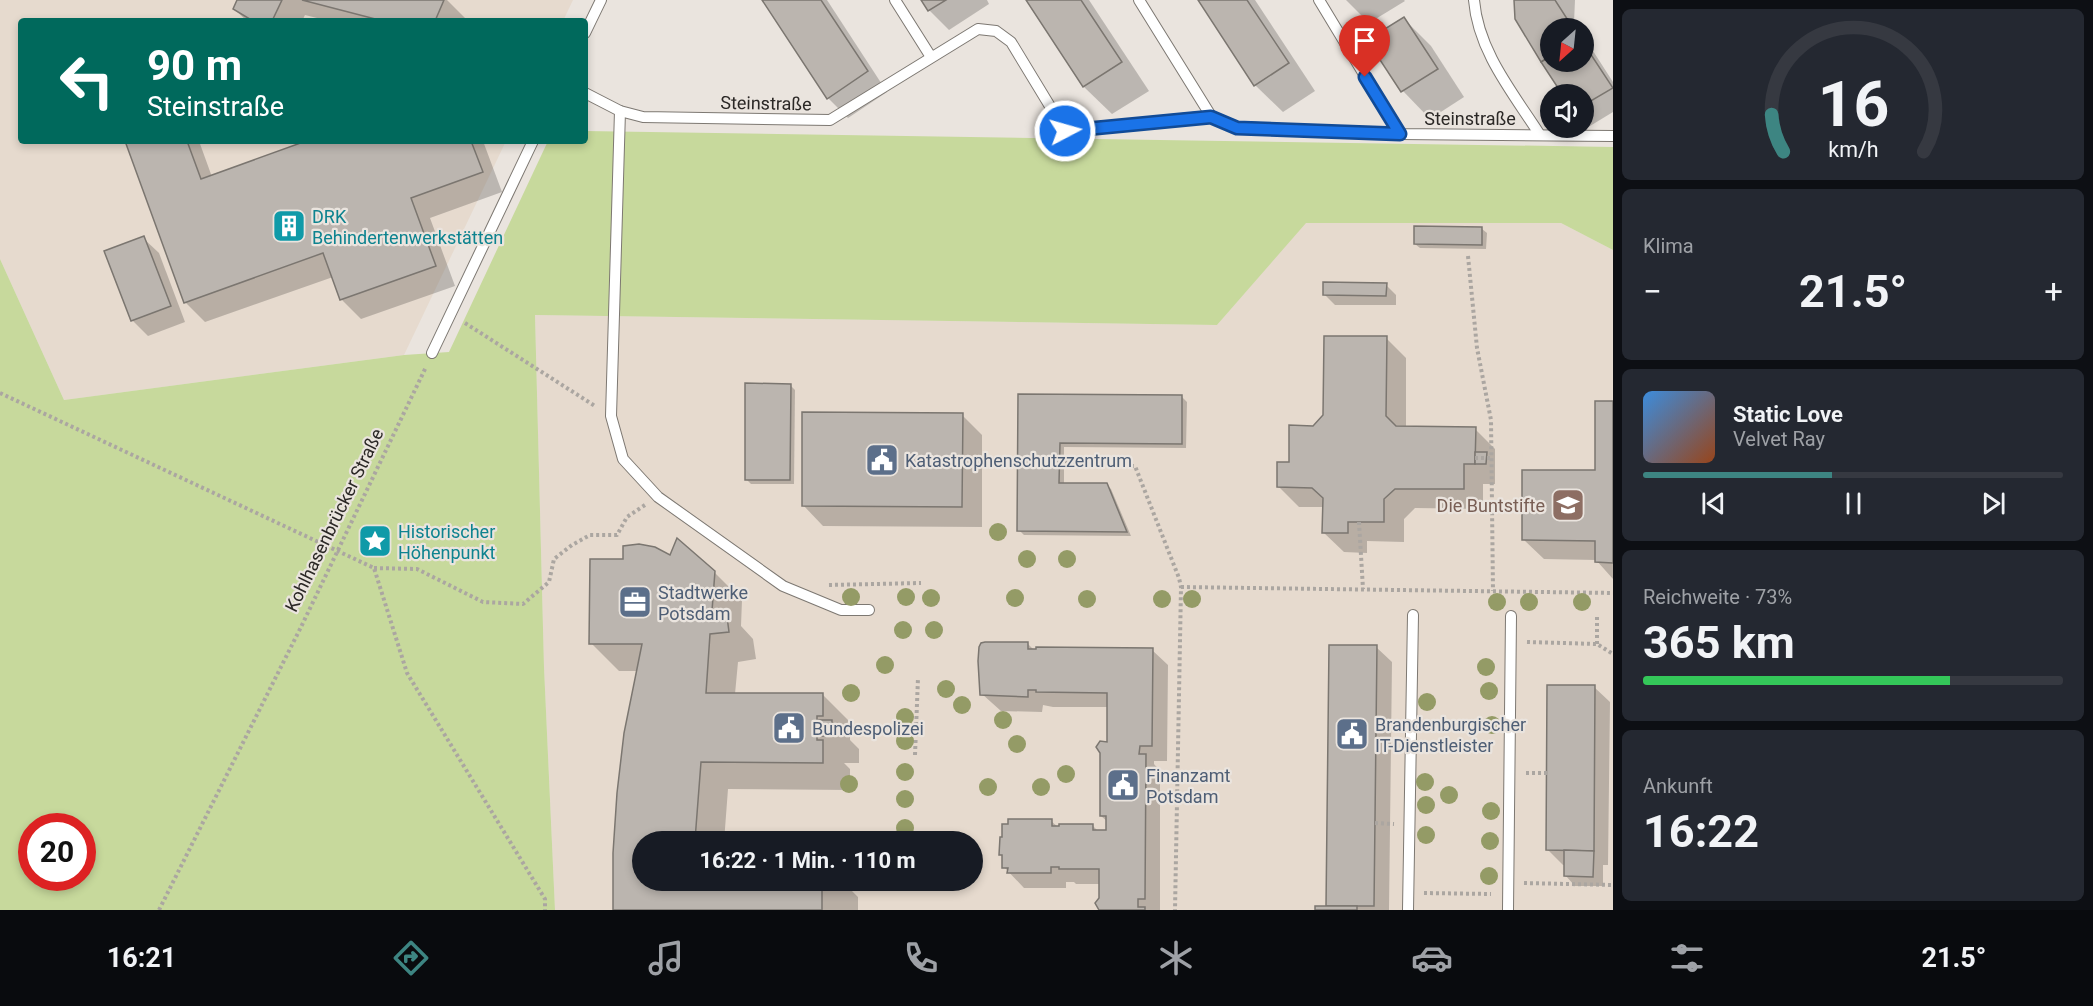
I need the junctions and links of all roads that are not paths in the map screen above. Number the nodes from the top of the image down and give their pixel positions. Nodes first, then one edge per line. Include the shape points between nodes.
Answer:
1 (601, 0) edge
2 (895, 0) edge
3 (1139, 0) edge
4 (1318, 0) edge
5 (1474, 0) edge
6 (588, 27) edge
7 (931, 57) junction
8 (588, 95) edge
9 (620, 111) junction
10 (1211, 117) junction
11 (1400, 134) junction
12 (1539, 135) junction
13 (1613, 136) edge
14 (532, 144) edge
15 (432, 353) road end
16 (869, 610) dead end
17 (1413, 615) dead end
18 (1511, 616) dead end
19 (1408, 910) edge
20 (1509, 910) edge

1 - 6 lane
2 - 7 lane
3 - 10 lane
4 - 11 lane, Steinstraße
5 - 12 lane, Steinstraße via 1475,20 1487,53
7 - 9 lane, Steinstraße via 830,120 643,117
7 - 10 lane, Steinstraße via 978,29 996,31 1011,42 1065,131
8 - 9 lane, Steinstraße
9 - 16 lane via 611,416 623,459 658,497 783,586 841,610
10 - 11 lane, Steinstraße via 1237,128
11 - 12 lane, Steinstraße
12 - 13 lane, Steinstraße
14 - 15 lane
17 - 19 lane
18 - 20 lane

